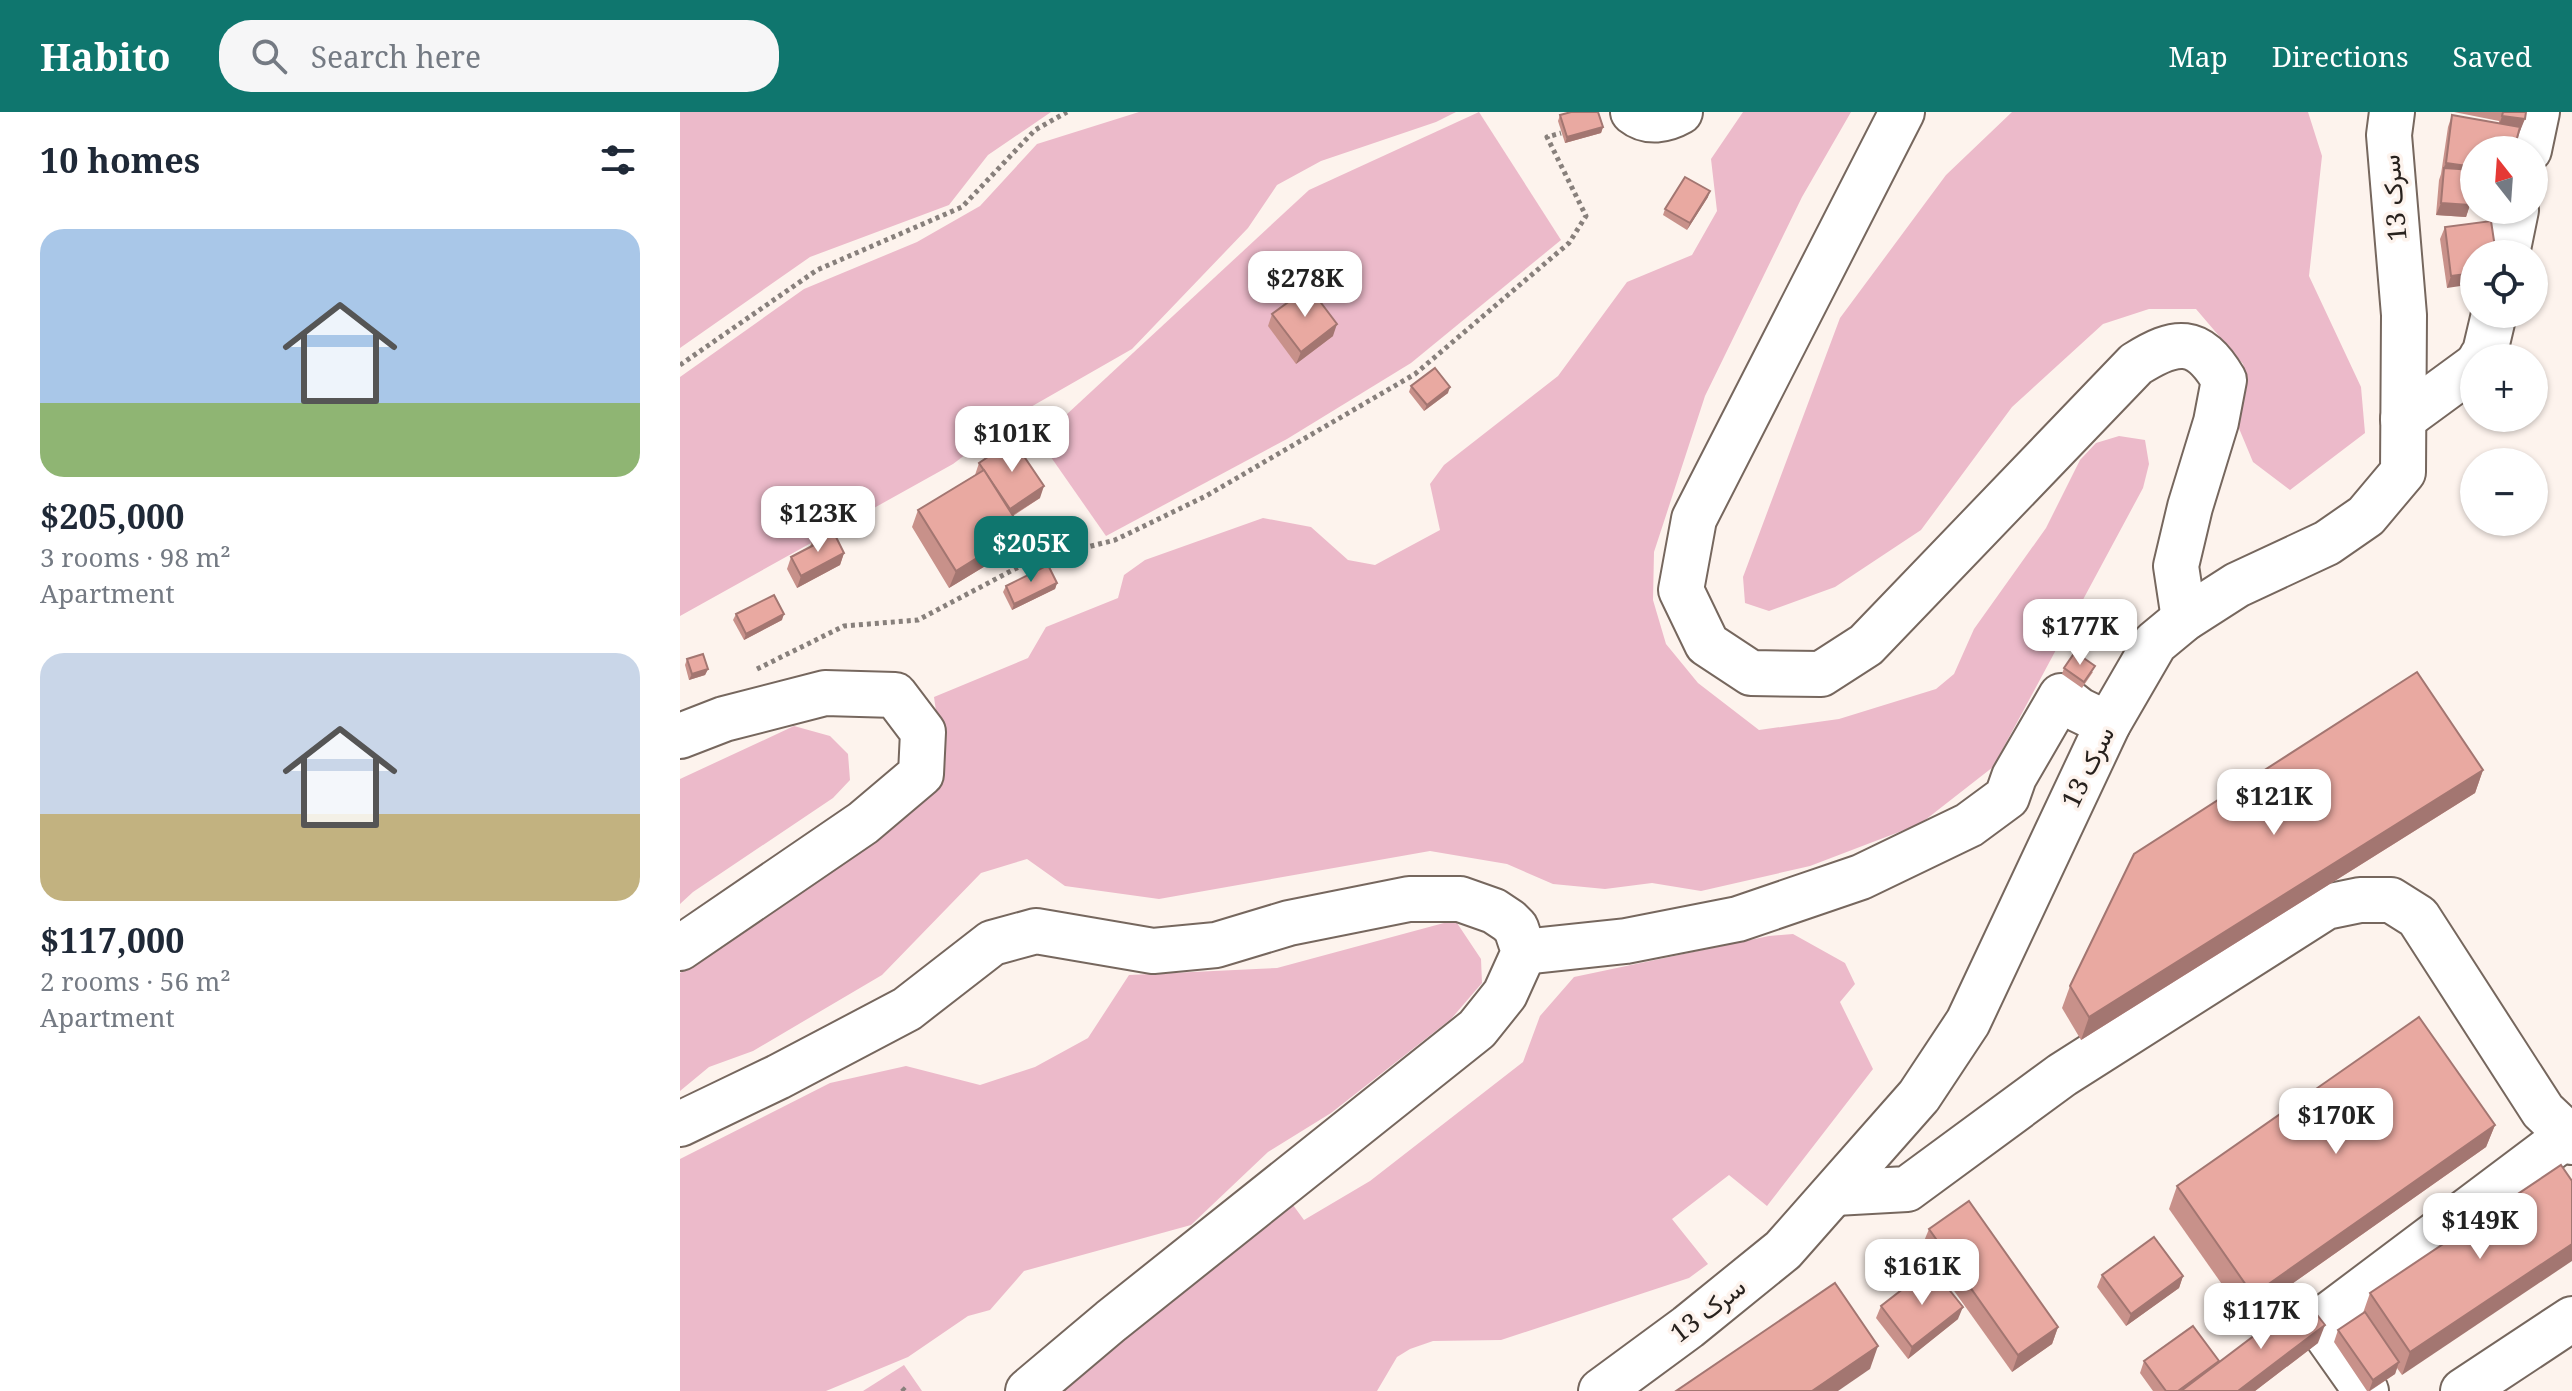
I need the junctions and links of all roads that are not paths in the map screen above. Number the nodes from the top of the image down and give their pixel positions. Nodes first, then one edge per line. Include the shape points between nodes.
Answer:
1 (1633, 112) edge
2 (1680, 112) edge
3 (1902, 112) edge
4 (2392, 112) edge
5 (2537, 112) edge
6 (2532, 136) edge
7 (2460, 377) edge
8 (2403, 419) junction
9 (2184, 619) junction
10 (2108, 724) junction
11 (680, 736) edge
12 (680, 948) edge
13 (1524, 952) junction
14 (680, 1124) edge
15 (2571, 1136) edge
16 (1835, 1193) junction
17 (2572, 1319) edge
18 (1028, 1391) edge
19 (1601, 1391) edge
20 (2366, 1391) edge
21 (2463, 1391) edge

1 - 2 street via 1665,121
3 - 9 street via 1694,519 1681,590 1707,644 1751,673 1821,674 1866,645 2136,364 2163,348 2187,345 2212,359 2224,380 2176,566
4 - 8 street, سرک 13 via 2389,135 2404,315
5 - 6 street
7 - 8 street
8 - 9 street, سرک 13 via 2403,472 2366,516 2327,543 2237,585
9 - 10 street, سرک 13 via 2155,643
10 - 13 street via 2061,696 2007,797 1969,825 1861,877 1738,919 1626,941
10 - 16 street, سرک 13 via 1968,1022 1919,1096
11 - 12 street via 825,693 895,695 923,732 921,774 863,823
13 - 14 street via 1509,921 1460,899 1409,899 1289,923 1216,945 1153,951 1036,931 992,943 907,1009
13 - 18 street via 1505,994 1477,1029
15 - 16 street via 2543,1111 2418,917 2391,900 2360,900 2326,907 2062,1075 1907,1189
15 - 20 street via 2318,1323
16 - 19 street, سرک 13 via 1783,1250
17 - 21 street

